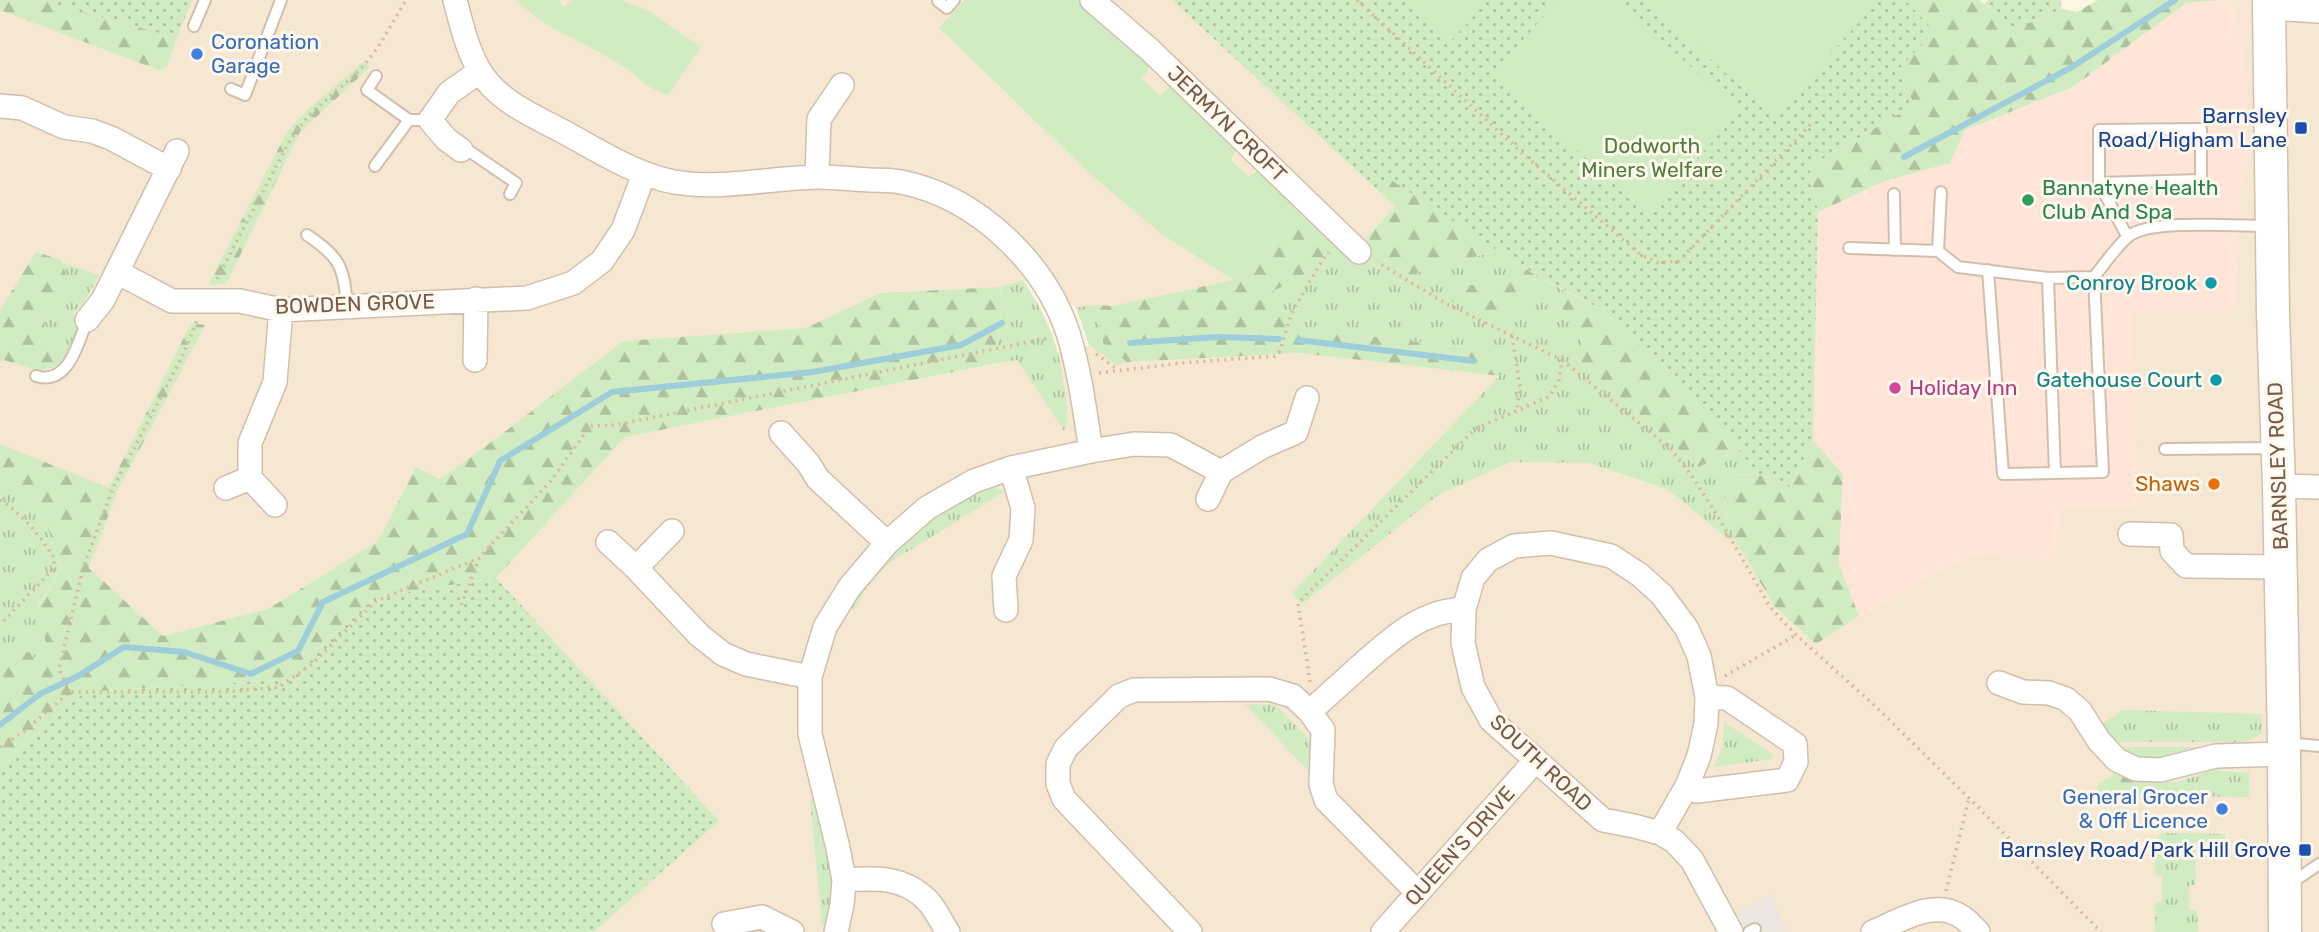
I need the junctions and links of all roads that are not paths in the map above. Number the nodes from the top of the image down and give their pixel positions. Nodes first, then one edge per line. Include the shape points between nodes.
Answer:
1 (205, 0) edge
2 (281, 0) edge
3 (455, 0) edge
4 (954, 0) edge
5 (1092, 0) edge
6 (937, 1) edge
7 (2269, 4) edge
8 (2319, 11) edge
9 (194, 26) dead end
10 (480, 71) junction
11 (376, 76) dead end
12 (842, 85) dead end
13 (231, 89) dead end
14 (0, 106) edge
15 (420, 120) junction
16 (461, 150) joint
17 (375, 166) dead end
18 (644, 174) junction
19 (817, 177) junction
20 (2099, 183) junction
21 (1941, 192) dead end
22 (510, 194) dead end
23 (1894, 194) dead end
24 (2272, 226) junction
25 (307, 235) dead end
26 (2127, 236) junction
27 (1351, 244) road end
28 (1849, 248) dead end
29 (1895, 250) junction
30 (1938, 251) junction
31 (1988, 270) junction
32 (117, 272) junction
33 (2094, 277) junction
34 (2048, 278) junction
35 (476, 299) junction
36 (347, 306) junction
37 (281, 310) junction
38 (87, 320) joint
39 (475, 360) dead end
40 (36, 376) dead end
41 (1307, 398) dead end
42 (781, 433) dead end
43 (2278, 448) junction
44 (2165, 449) dead end
45 (1091, 451) junction
46 (1011, 468) junction
47 (1221, 472) junction
48 (2055, 473) junction
49 (250, 478) junction
50 (2279, 486) junction
51 (226, 488) dead end
52 (2319, 488) edge
53 (1208, 499) dead end
54 (275, 505) dead end
55 (672, 531) dead end
56 (2130, 534) dead end
57 (608, 542) dead end
58 (887, 543) junction
59 (2280, 567) junction
60 (636, 568) junction
61 (1464, 609) junction
62 (1006, 610) dead end
63 (810, 677) junction
64 (1999, 683) dead end
65 (1706, 689) junction
66 (1311, 712) junction
67 (2319, 746) edge
68 (2284, 749) junction
69 (1536, 760) junction
70 (1687, 786) junction
71 (1660, 833) junction
72 (2319, 864) edge
73 (844, 880) junction
74 (2285, 888) junction
75 (1418, 893) junction
76 (724, 924) dead end
77 (792, 932) edge
78 (836, 932) edge
79 (948, 932) edge
80 (1190, 932) edge
81 (1383, 932) edge
82 (1731, 932) edge
83 (1873, 932) edge
84 (1978, 932) edge
85 (2285, 932) edge

1 - 9 lane
2 - 13 lane via 245,94
3 - 10 street
4 - 6 lane via 947,8
5 - 27 street, JERMYN CROFT
7 - 8 street
7 - 24 main road, BARNSLEY ROAD
10 - 15 street
10 - 18 street via 521,109
11 - 15 lane via 367,90
12 - 19 street via 819,119
14 - 32 street via 22,108 64,127 92,131 173,160
15 - 16 street
15 - 17 lane
16 - 22 lane via 516,183
18 - 19 street via 716,186
18 - 35 street, BOWDEN GROVE via 623,230 602,261 573,284 527,298
19 - 45 street via 901,182 943,196 983,219 1017,247 1046,285 1068,334
20 - 20 lane via 2099,130 2201,129 2201,180
20 - 26 lane
21 - 30 lane
23 - 29 lane
24 - 26 lane via 2168,226 2142,228
24 - 43 main road, BARNSLEY ROAD
25 - 36 lane via 329,249 344,275
26 - 33 lane
28 - 29 lane
29 - 30 lane
30 - 31 lane via 1958,267
31 - 34 lane
31 - 48 lane via 2003,474
32 - 37 street, BOWDEN GROVE via 172,301 240,301
32 - 38 street
33 - 34 lane
33 - 48 lane via 2104,472
34 - 48 lane
35 - 36 street, BOWDEN GROVE
35 - 39 street
36 - 37 street, BOWDEN GROVE
37 - 49 street via 275,382 250,443
38 - 40 lane via 62,372 46,379
41 - 47 street via 1296,432
42 - 58 street via 814,457 818,479
43 - 44 lane
43 - 50 main road, BARNSLEY ROAD
45 - 46 street
45 - 47 street via 1134,444 1171,445
46 - 58 street via 974,481 927,508
46 - 62 street via 1023,508 1021,540 1004,576
47 - 53 street
49 - 51 street
49 - 54 street
50 - 52 street
50 - 59 main road, BARNSLEY ROAD
55 - 60 street
56 - 59 street via 2171,535 2172,551 2186,566
57 - 60 street
58 - 63 street via 849,588 825,627
59 - 68 main road, BARNSLEY ROAD
60 - 63 street via 723,654 746,664
61 - 65 street, SOUTH ROAD via 1474,579 1488,560 1514,546 1551,542 1611,556 1662,595 1687,629
61 - 66 street via 1428,616 1399,631
61 - 69 street, SOUTH ROAD via 1463,643 1473,687 1491,720
63 - 73 street via 810,734
64 - 68 street via 2066,699 2117,760 2136,769 2160,770 2216,756
65 - 70 street, SOUTH ROAD via 1706,724
65 - 70 street via 1795,744 1796,762 1787,780 1697,791
66 - 75 street via 1323,730 1321,784 1326,800
66 - 80 street via 1293,696 1269,689 1134,690 1119,696 1066,748 1058,764 1064,799
67 - 68 lane
68 - 74 main road, BARNSLEY ROAD
69 - 71 street, SOUTH ROAD via 1602,820
69 - 75 street, QUEEN'S DRIVE
70 - 71 street, SOUTH ROAD
71 - 82 street, SOUTH ROAD via 1692,860
72 - 74 lane
73 - 78 street
73 - 79 street via 901,882 927,900
74 - 85 main road, BARNSLEY ROAD
75 - 81 street, QUEEN'S DRIVE
76 - 77 street via 762,917
83 - 84 street via 1942,908 1961,916

